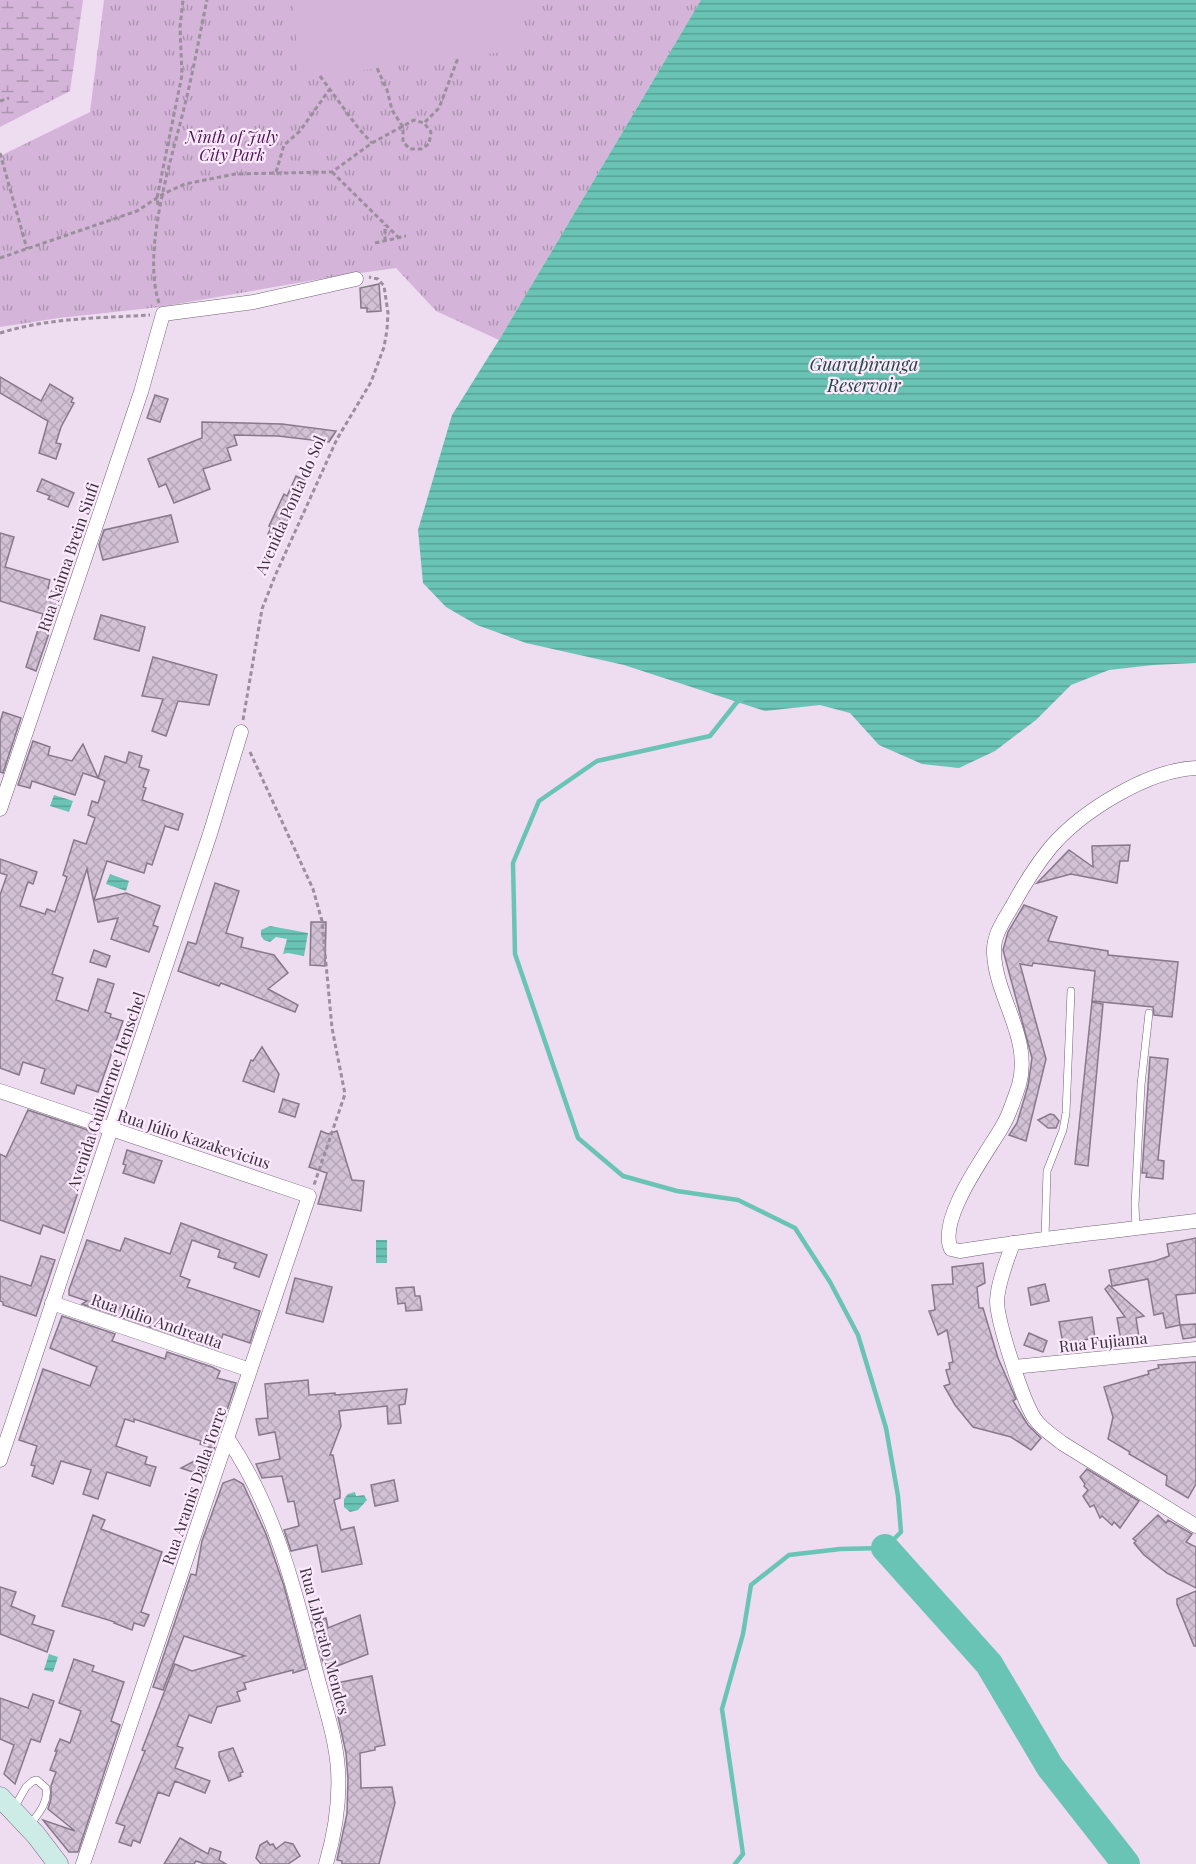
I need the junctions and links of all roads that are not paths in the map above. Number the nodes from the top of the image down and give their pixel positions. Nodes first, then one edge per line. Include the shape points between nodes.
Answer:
1 (356, 279) road end
2 (241, 732) road end
3 (1196, 768) edge
4 (0, 809) edge
5 (1071, 991) dead end
6 (1149, 1013) dead end
7 (0, 1091) edge
8 (111, 1129) junction
9 (309, 1196) joint
10 (1196, 1221) edge
11 (1136, 1229) junction
12 (1045, 1238) junction
13 (1013, 1243) junction
14 (52, 1303) junction
15 (1196, 1349) edge
16 (1014, 1366) junction
17 (250, 1370) junction
18 (228, 1439) junction
19 (0, 1460) edge
20 (1196, 1526) edge
21 (7, 1804) edge
22 (29, 1827) junction
23 (58, 1864) edge
24 (83, 1864) edge
25 (326, 1864) edge

1 - 4 street, Rua Naima Brein Siufi via 254,302 163,314 141,392
2 - 8 street, Avenida Guilherme Henschel
3 - 13 street via 1145,779 1075,824 1052,846 1028,879 996,935 997,971 1021,1045 1022,1070 1011,1110 963,1193 948,1239 951,1249 960,1251
5 - 12 lane via 1066,1113 1047,1171
6 - 11 lane via 1141,1085
7 - 8 street, Rua Júlio Kazakevicius
8 - 9 street, Rua Júlio Kazakevicius
8 - 14 street, Avenida Guilherme Henschel
9 - 17 street, Rua Aramis Dalla Torre
10 - 11 street
11 - 12 street
12 - 13 street
13 - 16 street via 998,1295 998,1312
14 - 17 street, Rua Júlio Andreatta
14 - 19 street, Avenida Guilherme Henschel
15 - 16 street, Rua Fujiama
16 - 20 street via 1024,1400 1044,1429
17 - 18 street, Rua Aramis Dalla Torre
18 - 24 street, Rua Aramis Dalla Torre
18 - 25 street, Rua Liberato Mendes via 254,1483 286,1559 332,1731 338,1795
21 - 22 main road
21 - 22 lane via 33,1780 46,1788 43,1807
22 - 23 main road

